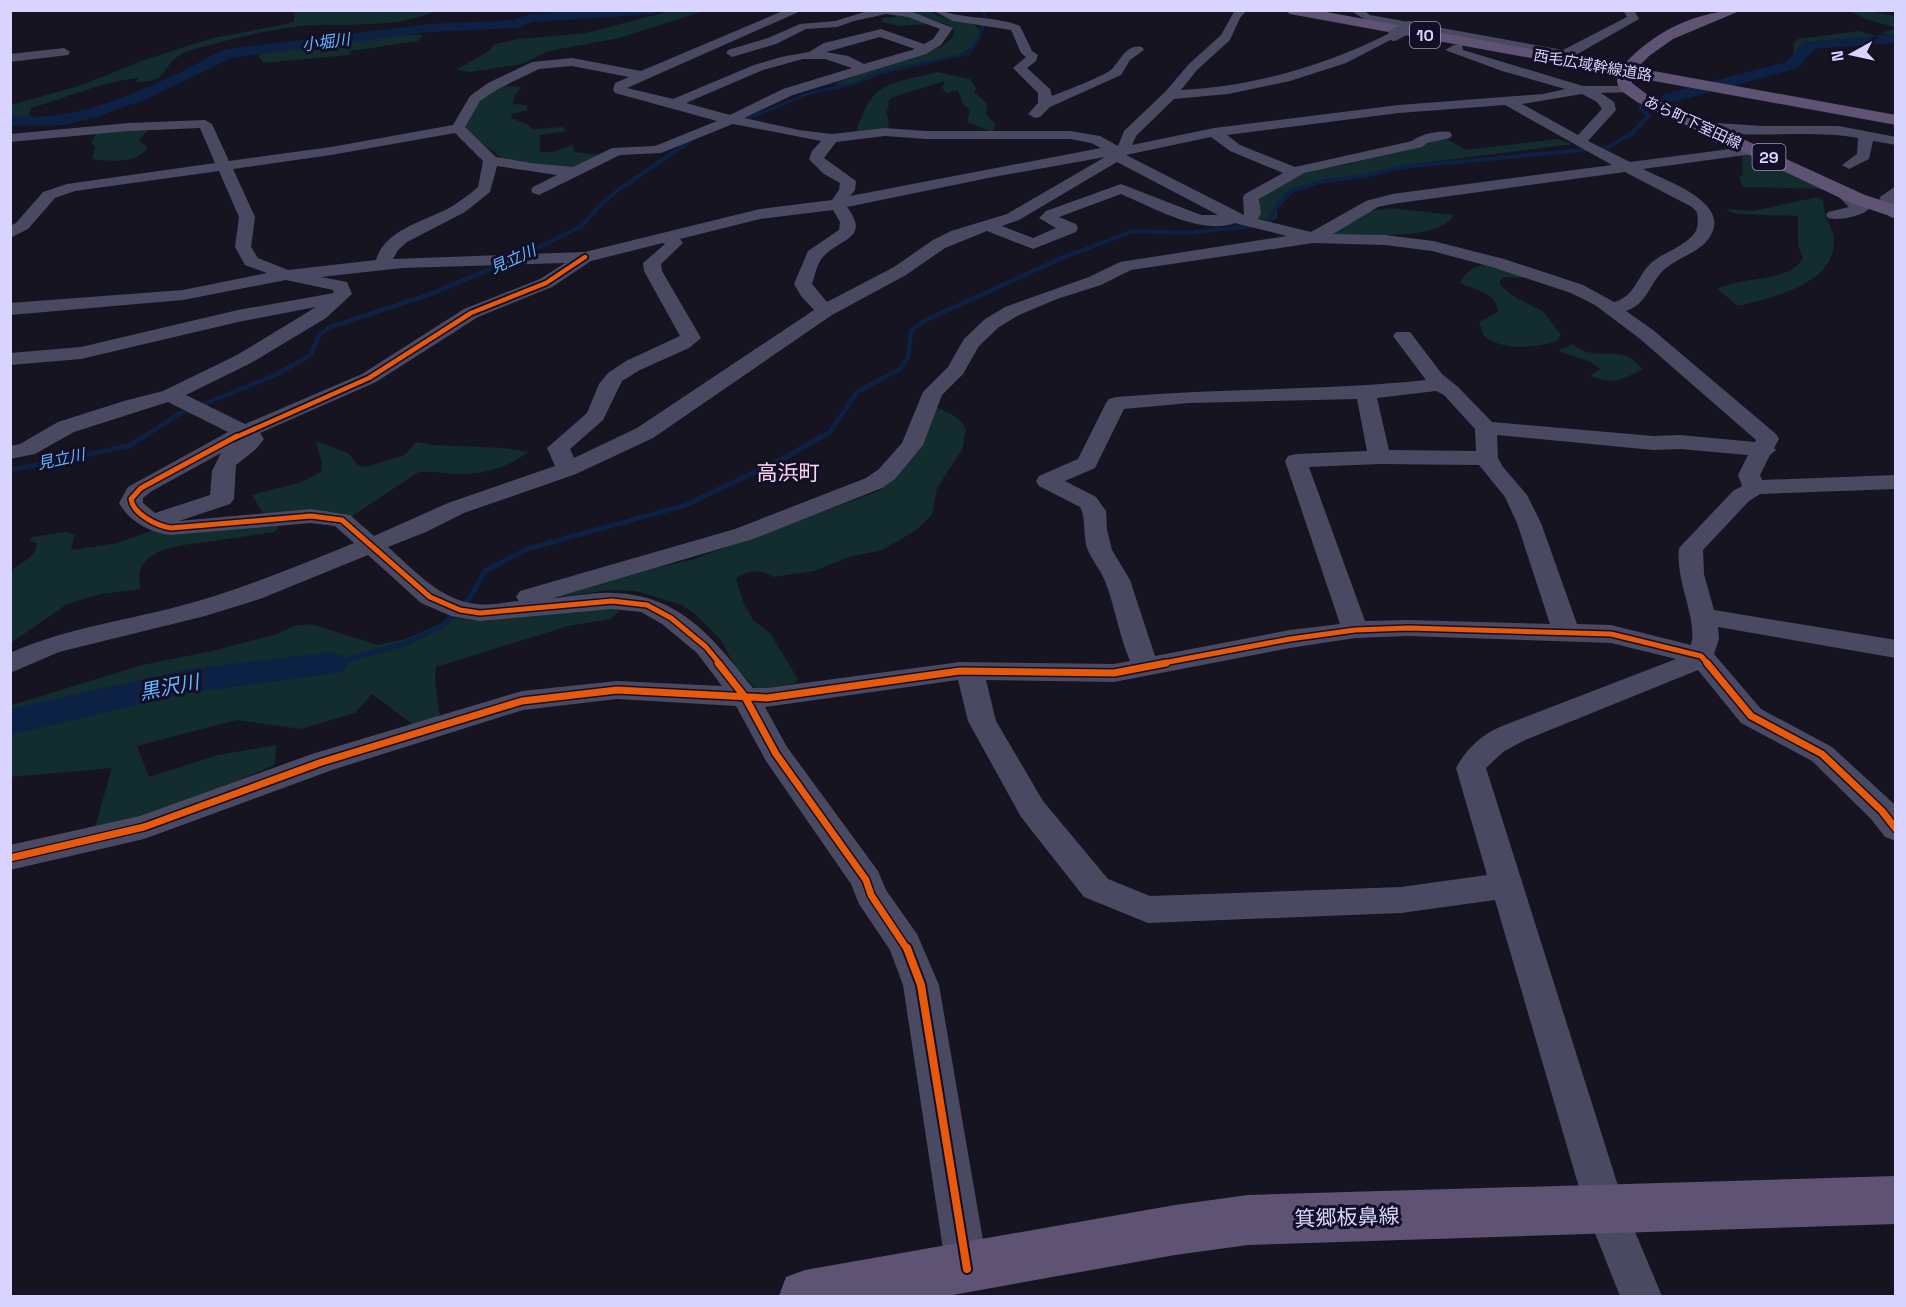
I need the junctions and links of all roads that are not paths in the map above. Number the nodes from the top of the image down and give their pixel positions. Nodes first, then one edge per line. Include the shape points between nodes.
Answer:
1 (798, 10) edge
2 (937, 10) edge
3 (1242, 10) edge
4 (1290, 10) edge
5 (1355, 10) edge
6 (1628, 10) edge
7 (1736, 10) edge
8 (888, 11) edge
9 (1409, 26) junction
10 (1458, 48) dead end
11 (926, 49) junction
12 (1138, 50) dead end
13 (64, 52) dead end
14 (811, 54) junction
15 (10, 58) edge
16 (858, 70) junction
17 (1627, 71) junction
18 (638, 76) junction
19 (1628, 89) junction
20 (1583, 90) junction
21 (1170, 96) junction
22 (1508, 101) junction
23 (675, 103) junction
24 (1045, 104) junction
25 (1400, 109) junction
26 (737, 120) junction
27 (1896, 120) edge
28 (1702, 126) junction
29 (458, 128) junction
30 (1214, 132) junction
31 (1002, 134) junction
32 (1866, 134) junction
33 (10, 138) edge
34 (832, 138) junction
35 (1896, 141) edge
36 (1590, 146) junction
37 (1753, 150) junction
38 (1118, 152) junction
39 (491, 160) junction
40 (1849, 165) dead end
41 (225, 166) junction
42 (1630, 168) junction
43 (574, 172) junction
44 (1295, 172) junction
45 (539, 190) dead end
46 (1896, 191) edge
47 (1848, 194) junction
48 (837, 204) junction
49 (1895, 212) edge
50 (1834, 215) dead end
51 (1240, 219) junction
52 (992, 224) junction
53 (10, 233) edge
54 (667, 238) junction
55 (1313, 238) junction
56 (585, 257) junction
57 (383, 265) junction
58 (286, 275) junction
59 (338, 298) junction
60 (1612, 308) junction
61 (10, 309) edge
62 (825, 311) junction
63 (1402, 336) dead end
64 (10, 359) edge
65 (1446, 387) junction
66 (1366, 393) junction
67 (170, 395) junction
68 (1486, 428) junction
69 (244, 432) junction
70 (1765, 450) junction
71 (10, 453) edge
72 (1379, 457) junction
73 (1487, 458) junction
74 (568, 469) junction
75 (1896, 482) edge
76 (1754, 488) junction
77 (154, 521) junction
78 (370, 546) junction
79 (460, 610) junction
80 (1701, 616) junction
81 (1355, 630) junction
82 (1566, 632) junction
83 (1896, 649) edge
84 (1701, 656) junction
85 (10, 664) edge
86 (1146, 668) junction
87 (970, 671) junction
88 (745, 698) junction
89 (1891, 818) edge
90 (10, 858) edge
91 (1506, 885) junction
92 (1896, 1200) edge
93 (1605, 1208) junction
94 (967, 1269) junction
95 (805, 1296) edge
96 (1641, 1296) edge

1 - 18 street
2 - 24 street via 953,18 1018,29 1032,55 1019,68 1045,92
3 - 21 street via 1226,37 1192,67
4 - 17 main road, 西毛広域幹線道路 / 10
5 - 9 street via 1367,18
6 - 9 street via 1633,19 1567,54
7 - 17 main road via 1670,33
8 - 11 street via 947,28
8 - 18 street via 837,24 804,26 689,67
9 - 21 street, bridge via 1303,75
10 - 20 street via 1451,50
11 - 14 street via 881,33
11 - 16 street
12 - 24 street via 1125,58 1111,76
13 - 15 street
14 - 16 street via 836,56 857,64
14 - 23 street via 754,68
16 - 26 street via 758,104
17 - 19 main road, あら町下室田線 via 1623,82
17 - 27 main road, 西毛広域幹線道路 / 10
18 - 23 street via 620,90
18 - 29 street via 572,62 536,65 475,99
19 - 20 street
19 - 28 main road, あら町下室田線 / 29
20 - 22 street
20 - 36 street via 1605,101 1610,108
21 - 38 street via 1129,134
22 - 25 street
22 - 36 street
23 - 26 street
24 - 31 street
25 - 30 street
25 - 44 street via 1445,135
26 - 34 street
26 - 43 street via 661,149 617,151
28 - 32 street via 1816,128
28 - 37 main road, あら町下室田線 / 29
29 - 39 street
29 - 41 street
30 - 38 street
30 - 44 street via 1235,148
31 - 34 street via 885,132
31 - 38 street via 1077,135 1095,139
32 - 35 street
32 - 40 street via 1864,156
33 - 41 street via 200,123 207,127
34 - 48 street via 816,159 828,171 848,181
36 - 42 street
37 - 42 street
37 - 47 main road, あら町下室田線 / 29
38 - 48 street via 993,172
38 - 51 street
38 - 52 street via 1013,216
39 - 43 street
39 - 57 street via 485,189 456,210 403,237 388,250
41 - 53 street via 57,191
41 - 58 street via 247,217 243,247 246,254 251,261
42 - 55 street via 1392,199 1372,204
42 - 60 street via 1700,205 1706,222 1702,236 1658,265 1635,301
43 - 45 street
44 - 51 street via 1251,197 1250,218
46 - 49 street via 1886,200
47 - 49 main road, あら町下室田線 / 29
47 - 50 street via 1861,209
48 - 54 street via 760,214
48 - 62 street via 849,229 819,249 803,284
51 - 52 street via 1199,220 1121,189 1052,214 1047,218 1070,228 1033,244 993,228
51 - 55 street
52 - 62 street via 949,238 900,271
54 - 56 street
54 - 74 street via 675,243 652,263 653,271 691,338 615,377 607,386 594,418 558,448
55 - 60 street via 1385,240 1451,250 1562,283
55 - 79 street via 1126,266 1027,304 992,323 971,343 956,370 933,392 912,445 874,483 744,534 526,598
56 - 57 street
56 - 69 street via 546,283 471,314 369,378
57 - 58 street
58 - 59 street via 341,286 343,294
58 - 61 street via 183,295
59 - 64 street via 238,316 81,353
59 - 67 street via 319,314 244,359
60 - 70 street via 1768,440
62 - 74 street via 645,433
63 - 65 street
65 - 66 street via 1431,385
65 - 68 street
66 - 72 street
66 - 86 street via 1189,397 1116,403 1087,463 1047,481 1088,502 1094,511 1100,550 1117,580
67 - 69 street
67 - 71 street via 66,428
68 - 70 street
68 - 73 street
69 - 77 street via 253,439 228,458 222,500
69 - 77 street via 139,489 130,503
70 - 76 street via 1749,475
72 - 73 street
72 - 81 street via 1296,461
73 - 82 street via 1515,495 1529,523
74 - 78 street via 456,508
75 - 76 street
76 - 80 street via 1741,496 1691,548 1690,573
77 - 78 street via 163,527 181,528 311,516 342,520
78 - 79 street via 430,597
78 - 85 street via 251,593 51,645
79 - 88 street via 480,613 612,601 647,605 671,618 706,647
80 - 83 street
80 - 84 street via 1705,647
81 - 82 street
81 - 86 street
82 - 84 street via 1611,634
84 - 89 street via 1751,716 1822,754
84 - 91 street via 1498,741 1476,758 1471,768
86 - 87 street via 1095,674
87 - 88 street
87 - 91 street via 982,721 1032,809 1096,888 1148,910 1401,900
88 - 90 street via 595,690 522,701 322,762 144,826
88 - 94 street via 776,754 866,880 871,895 904,944 921,985
91 - 93 street
92 - 93 main road, 箕郷板鼻線
93 - 94 main road, 箕郷板鼻線 via 1248,1220
93 - 96 street
94 - 95 main road, 箕郷板鼻線

